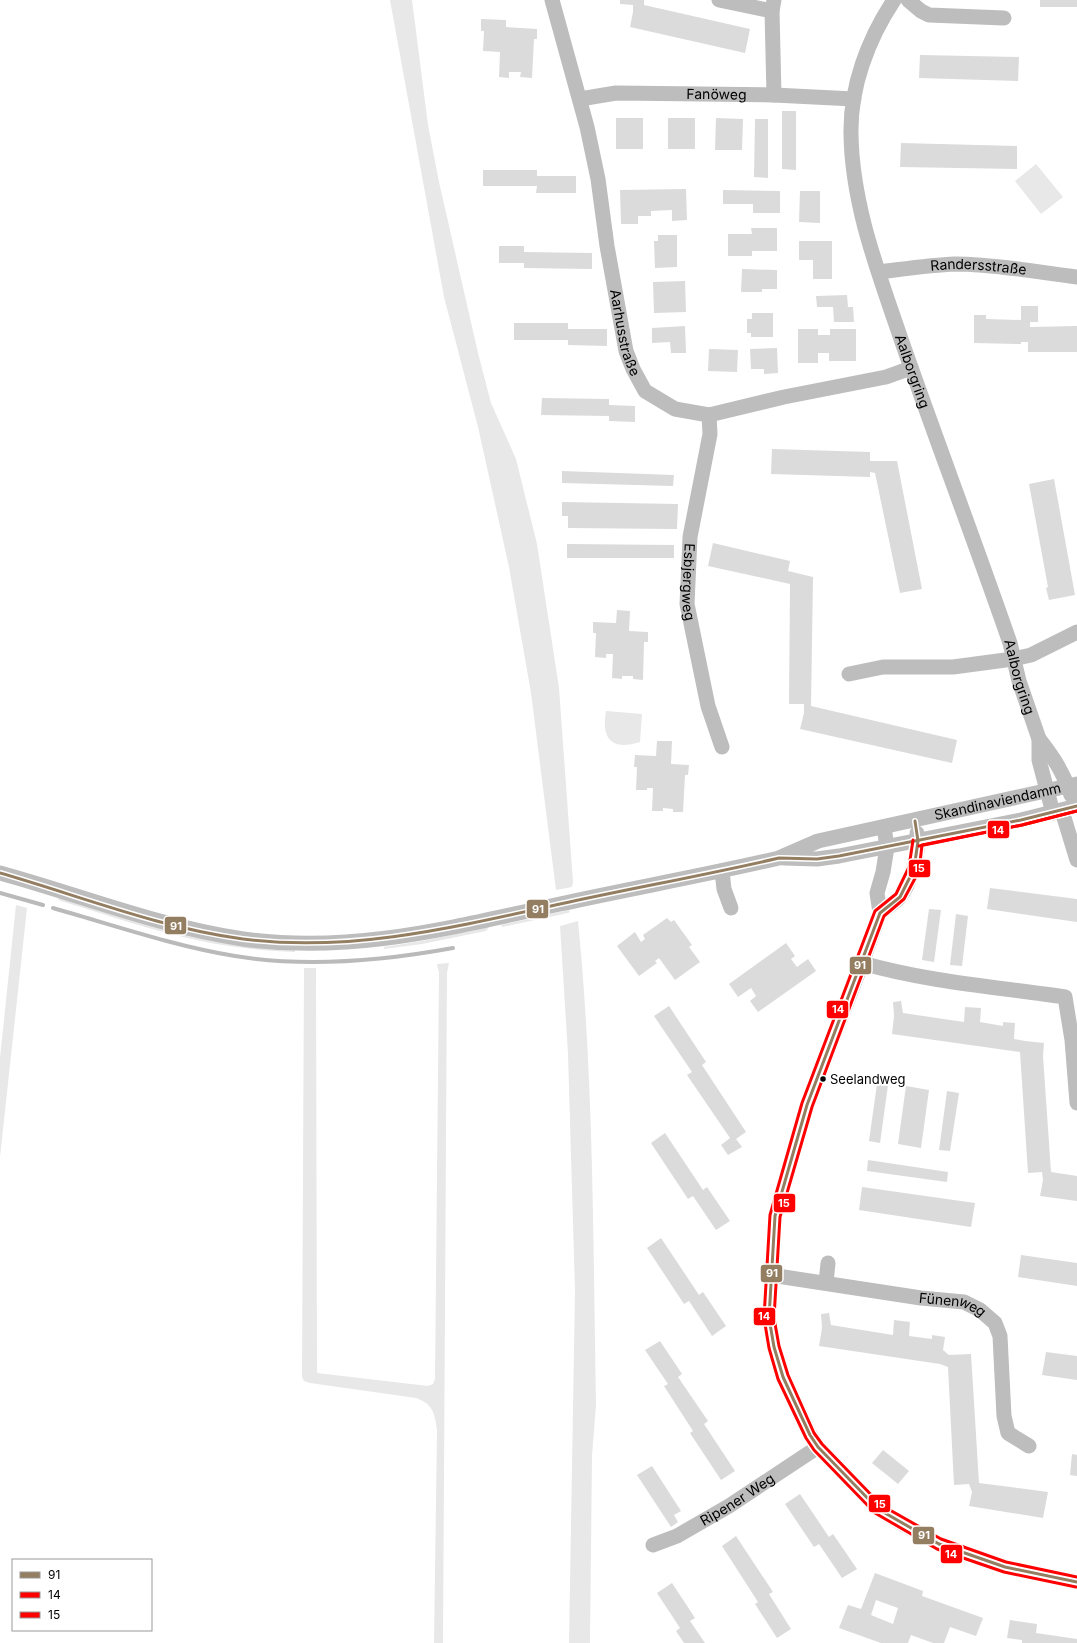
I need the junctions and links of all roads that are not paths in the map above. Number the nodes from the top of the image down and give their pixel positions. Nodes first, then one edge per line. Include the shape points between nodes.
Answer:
1 (552, 0) edge
2 (719, 0) edge
3 (894, 0) edge
4 (908, 0) edge
5 (773, 6) edge
6 (1004, 18) dead end
7 (774, 94) junction
8 (580, 99) junction
9 (854, 99) junction
10 (879, 272) junction
11 (1077, 277) edge
12 (911, 368) junction
13 (709, 415) junction
14 (1077, 632) edge
15 (1013, 659) junction
16 (849, 674) dead end
17 (1039, 739) junction
18 (722, 746) dead end
19 (1072, 785) edge
20 (1048, 791) junction
21 (1067, 809) edge
22 (915, 821) junction
23 (884, 827) junction
24 (918, 841) junction
25 (887, 847) junction
26 (779, 858) junction
27 (1077, 860) edge
28 (722, 871) junction
29 (0, 873) edge
30 (731, 908) dead end
31 (880, 913) junction
32 (862, 963) junction
33 (1071, 998) edge
34 (1077, 1103) edge
35 (828, 1263) dead end
36 (771, 1275) junction
37 (826, 1283) junction
38 (1029, 1446) dead end
39 (818, 1447) junction
40 (653, 1546) dead end
41 (1077, 1582) edge

1 - 8 street, Aarhusstraße
2 - 5 street
3 - 9 street, Aalborgring via 868,49
4 - 6 street via 929,14
5 - 7 street
7 - 8 street, Fanöweg via 616,93
7 - 9 street, Fanöweg
8 - 13 street, Aarhusstraße via 598,179 607,246 630,363 645,391 675,409
9 - 10 street, Aalborgring via 851,133 855,182 867,236
10 - 11 street, Randersstraße via 957,264
10 - 12 street, Aalborgring
12 - 13 street, Aarhusstraße via 886,377
12 - 15 street, Aalborgring via 1010,643
13 - 18 street, Esbjergweg via 710,434 690,538 687,604 708,706
14 - 15 street via 1031,655
15 - 16 street via 960,666 883,667
15 - 17 street, Aalborgring
17 - 19 street, Aalborgring
17 - 20 street, Aalborgring via 1039,760
19 - 20 street, Skandinaviendamm
19 - 21 street, Aalborgring
20 - 21 street, Aalborgring
20 - 22 street, Skandinaviendamm
21 - 24 street, Skandinaviendamm
21 - 27 street
22 - 23 street, Skandinaviendamm
22 - 24 street
23 - 25 street
23 - 26 street, Skandinaviendamm via 814,842
24 - 25 street, Skandinaviendamm
24 - 31 street via 914,869 900,897
25 - 26 street, Skandinaviendamm via 817,859
25 - 31 street via 877,893
26 - 28 street, Skandinaviendamm
28 - 29 street, Skandinaviendamm via 438,931 347,943 243,939 192,929
28 - 30 street via 724,889
31 - 32 street
32 - 33 street via 942,980
32 - 36 street via 815,1083 775,1216
33 - 34 street
35 - 37 street
36 - 37 street, Fünenweg
36 - 39 street via 769,1318 774,1347 783,1377
37 - 38 street, Fünenweg via 964,1302 980,1310 995,1323 1000,1336 1004,1416 1008,1433
39 - 40 street, Ripener Weg via 729,1506 677,1536
39 - 41 street via 878,1509 939,1544 1005,1567

